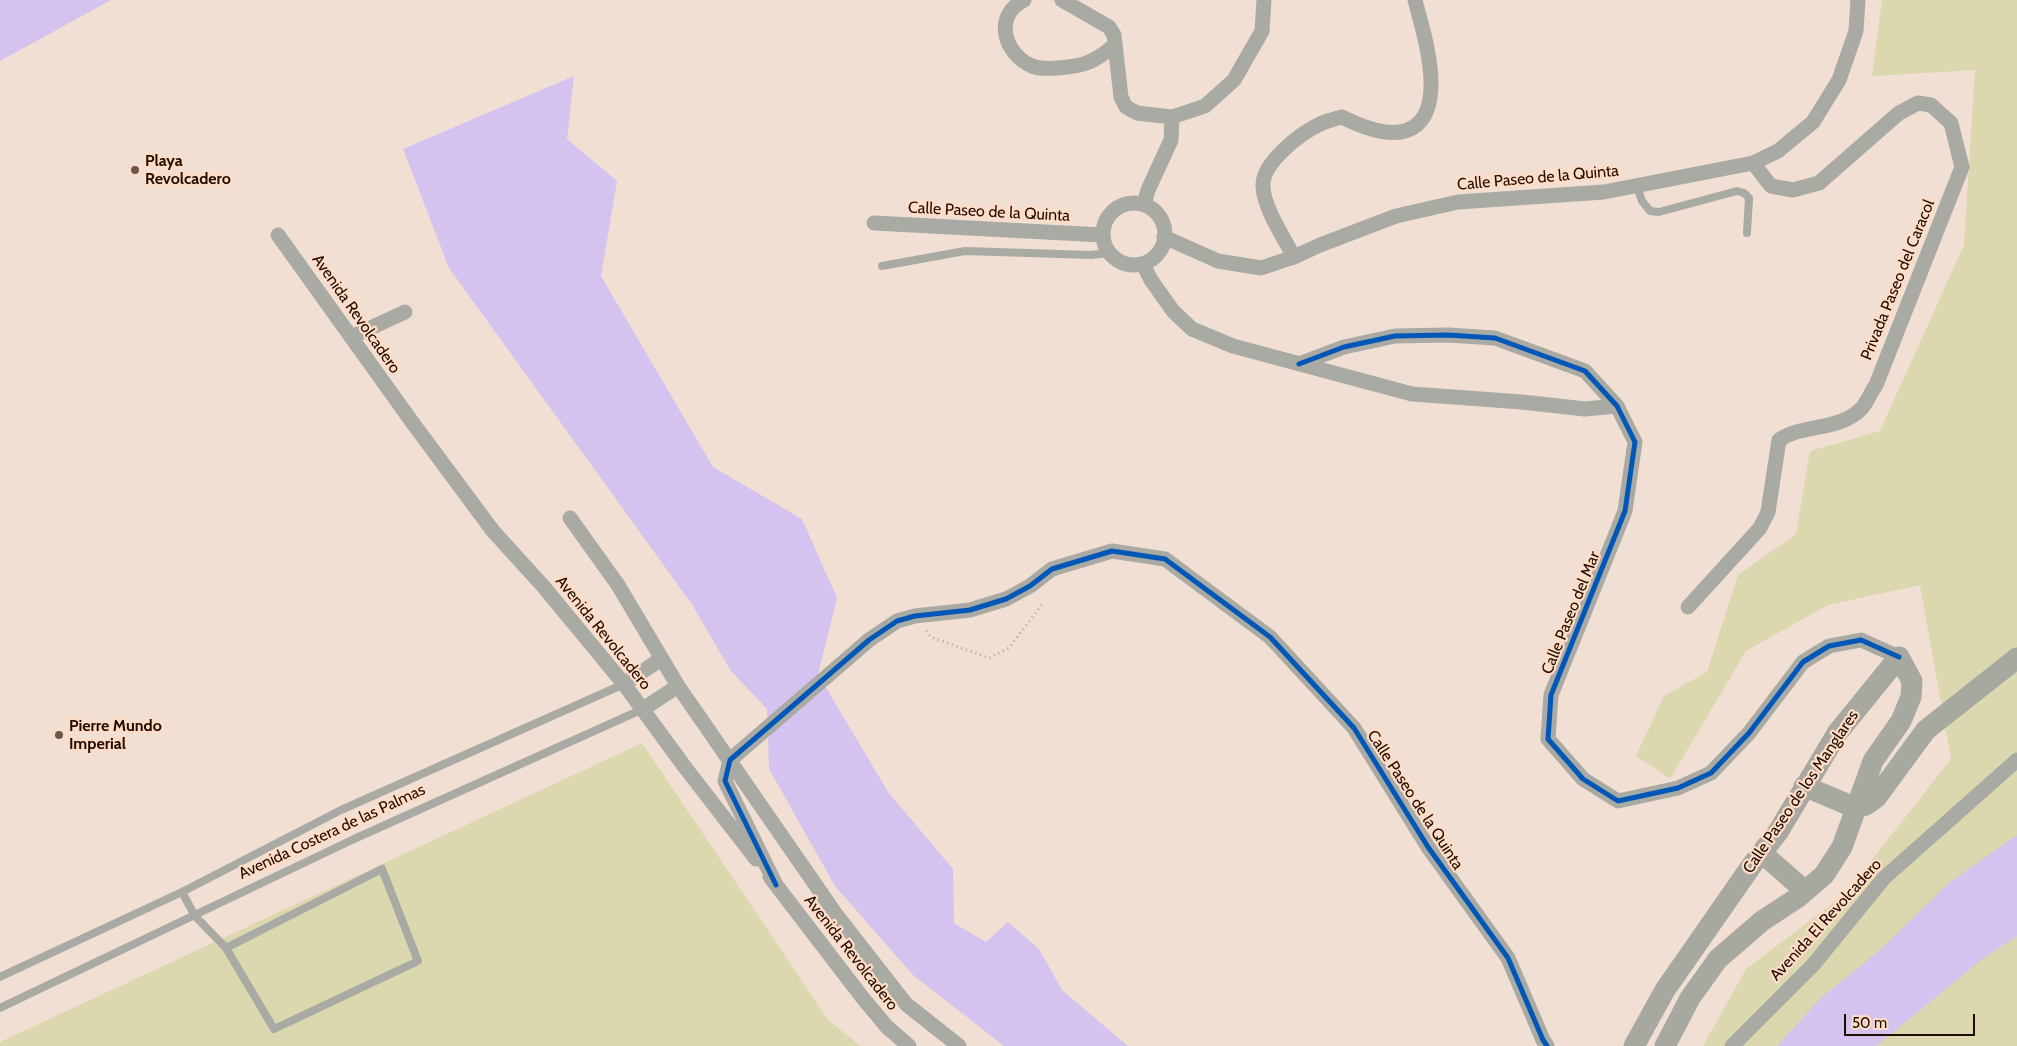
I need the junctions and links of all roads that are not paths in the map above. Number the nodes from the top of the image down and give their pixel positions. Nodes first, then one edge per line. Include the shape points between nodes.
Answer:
1 (1024, 0) edge
2 (1062, 0) edge
3 (1264, 0) edge
4 (1415, 0) edge
5 (1858, 0) edge
6 (1078, 4) edge
7 (1115, 45) junction
8 (1172, 116) junction
9 (1753, 163) junction
10 (1637, 186) junction
11 (1144, 205) junction
12 (874, 223) dead end
13 (1747, 233) dead end
14 (278, 235) dead end
15 (1102, 235) junction
16 (1164, 237) junction
17 (1108, 253) junction
18 (1294, 258) junction
19 (1143, 264) junction
20 (882, 266) dead end
21 (404, 312) dead end
22 (351, 337) junction
23 (1299, 364) junction
24 (1617, 406) junction
25 (570, 518) dead end
26 (1688, 607) dead end
27 (1899, 657) junction
28 (2017, 658) edge
29 (661, 659) junction
30 (624, 684) junction
31 (678, 686) junction
32 (643, 709) junction
33 (730, 760) junction
34 (2017, 760) edge
35 (1804, 786) junction
36 (1856, 808) junction
37 (1762, 853) junction
38 (776, 885) junction
39 (1805, 891) junction
40 (182, 892) junction
41 (195, 916) junction
42 (226, 948) junction
43 (0, 977) edge
44 (0, 1008) edge
45 (909, 1046) edge
46 (960, 1046) edge
47 (1547, 1046) edge
48 (1634, 1046) edge
49 (1665, 1046) edge
50 (1732, 1046) edge

1 - 7 street via 1018,3 1004,27 1016,55 1033,66 1052,68 1088,63
2 - 6 street
3 - 8 street via 1262,30 1234,80 1205,106
4 - 18 street via 1432,92 1426,115 1413,130 1377,132 1342,117 1319,125 1276,157 1267,170 1262,186 1268,207
5 - 9 street, Calle Paseo de la Quinta via 1856,31 1839,80 1813,122 1778,151
6 - 7 street via 1109,27
7 - 8 street via 1121,98 1126,107 1137,112
8 - 11 street via 1171,140
9 - 10 street, Calle Paseo de la Quinta
9 - 26 street, Privada Paseo del Caracol via 1771,186 1793,190 1819,183 1899,113 1918,103 1931,105 1951,123 1962,167 1876,385 1862,408 1843,422 1789,433 1779,440 1768,512 1760,528
10 - 13 lane via 1650,211 1659,212 1737,191 1744,193 1749,198
10 - 18 street, Calle Paseo de la Quinta via 1604,192 1458,202 1396,216
11 - 15 street via 1124,204 1115,209 1108,216
11 - 16 street via 1158,214
12 - 15 street, Calle Paseo de la Quinta
14 - 22 street, Avenida Revolcadero
15 - 17 street
16 - 18 street, Calle Paseo de la Quinta via 1218,261 1261,268
16 - 19 street via 1154,258
17 - 19 street via 1124,263
17 - 20 lane via 964,251
19 - 23 street via 1173,311 1192,329 1233,346
21 - 22 street
22 - 30 street, Avenida Revolcadero via 493,531
23 - 24 street via 1412,394 1585,409
23 - 24 street, Calle Paseo del Mar via 1344,347 1395,336 1495,338 1585,371
24 - 27 street, Calle Paseo del Mar via 1634,442 1625,511 1550,695 1548,739 1583,779 1618,801 1678,788 1710,772 1748,733 1804,662 1829,646 1861,640
25 - 29 street, Avenida Revolcadero via 618,585
27 - 35 main road, Calle Paseo de los Manglares via 1838,732
27 - 36 main road via 1912,681 1912,697 1901,721 1873,761
28 - 36 main road via 1926,730 1876,798
29 - 30 street, Avenida Costera de las Palmas
29 - 31 street, Avenida Revolcadero
30 - 32 street, Avenida Revolcadero
30 - 40 lane, Avenida Costera de las Palmas via 342,810
31 - 32 street, Avenida Costera de las Palmas
31 - 33 street, Avenida Revolcadero
32 - 38 street, Avenida Revolcadero
32 - 41 lane, Avenida Costera de las Palmas via 354,838
33 - 38 street via 726,781
33 - 46 street, Avenida Revolcadero via 835,913 906,1004
33 - 47 street, Calle Paseo de la Quinta via 869,640 897,621 970,610 1006,599 1052,569 1112,551 1165,559 1270,637 1354,728 1428,847 1508,958
34 - 50 street, Avenida El Revolcadero via 1884,878 1813,964
35 - 36 main road
35 - 37 main road, Calle Paseo de los Manglares
36 - 39 main road via 1842,847 1824,874
37 - 39 main road
37 - 48 main road, Calle Paseo de los Manglares via 1665,990
38 - 45 street, Avenida Revolcadero via 875,1012
39 - 49 main road via 1718,958 1690,998
40 - 41 lane
40 - 43 lane, Avenida Costera de las Palmas
41 - 42 lane
41 - 44 lane, Avenida Costera de las Palmas
42 - 42 lane via 274,1029 418,960 382,869

